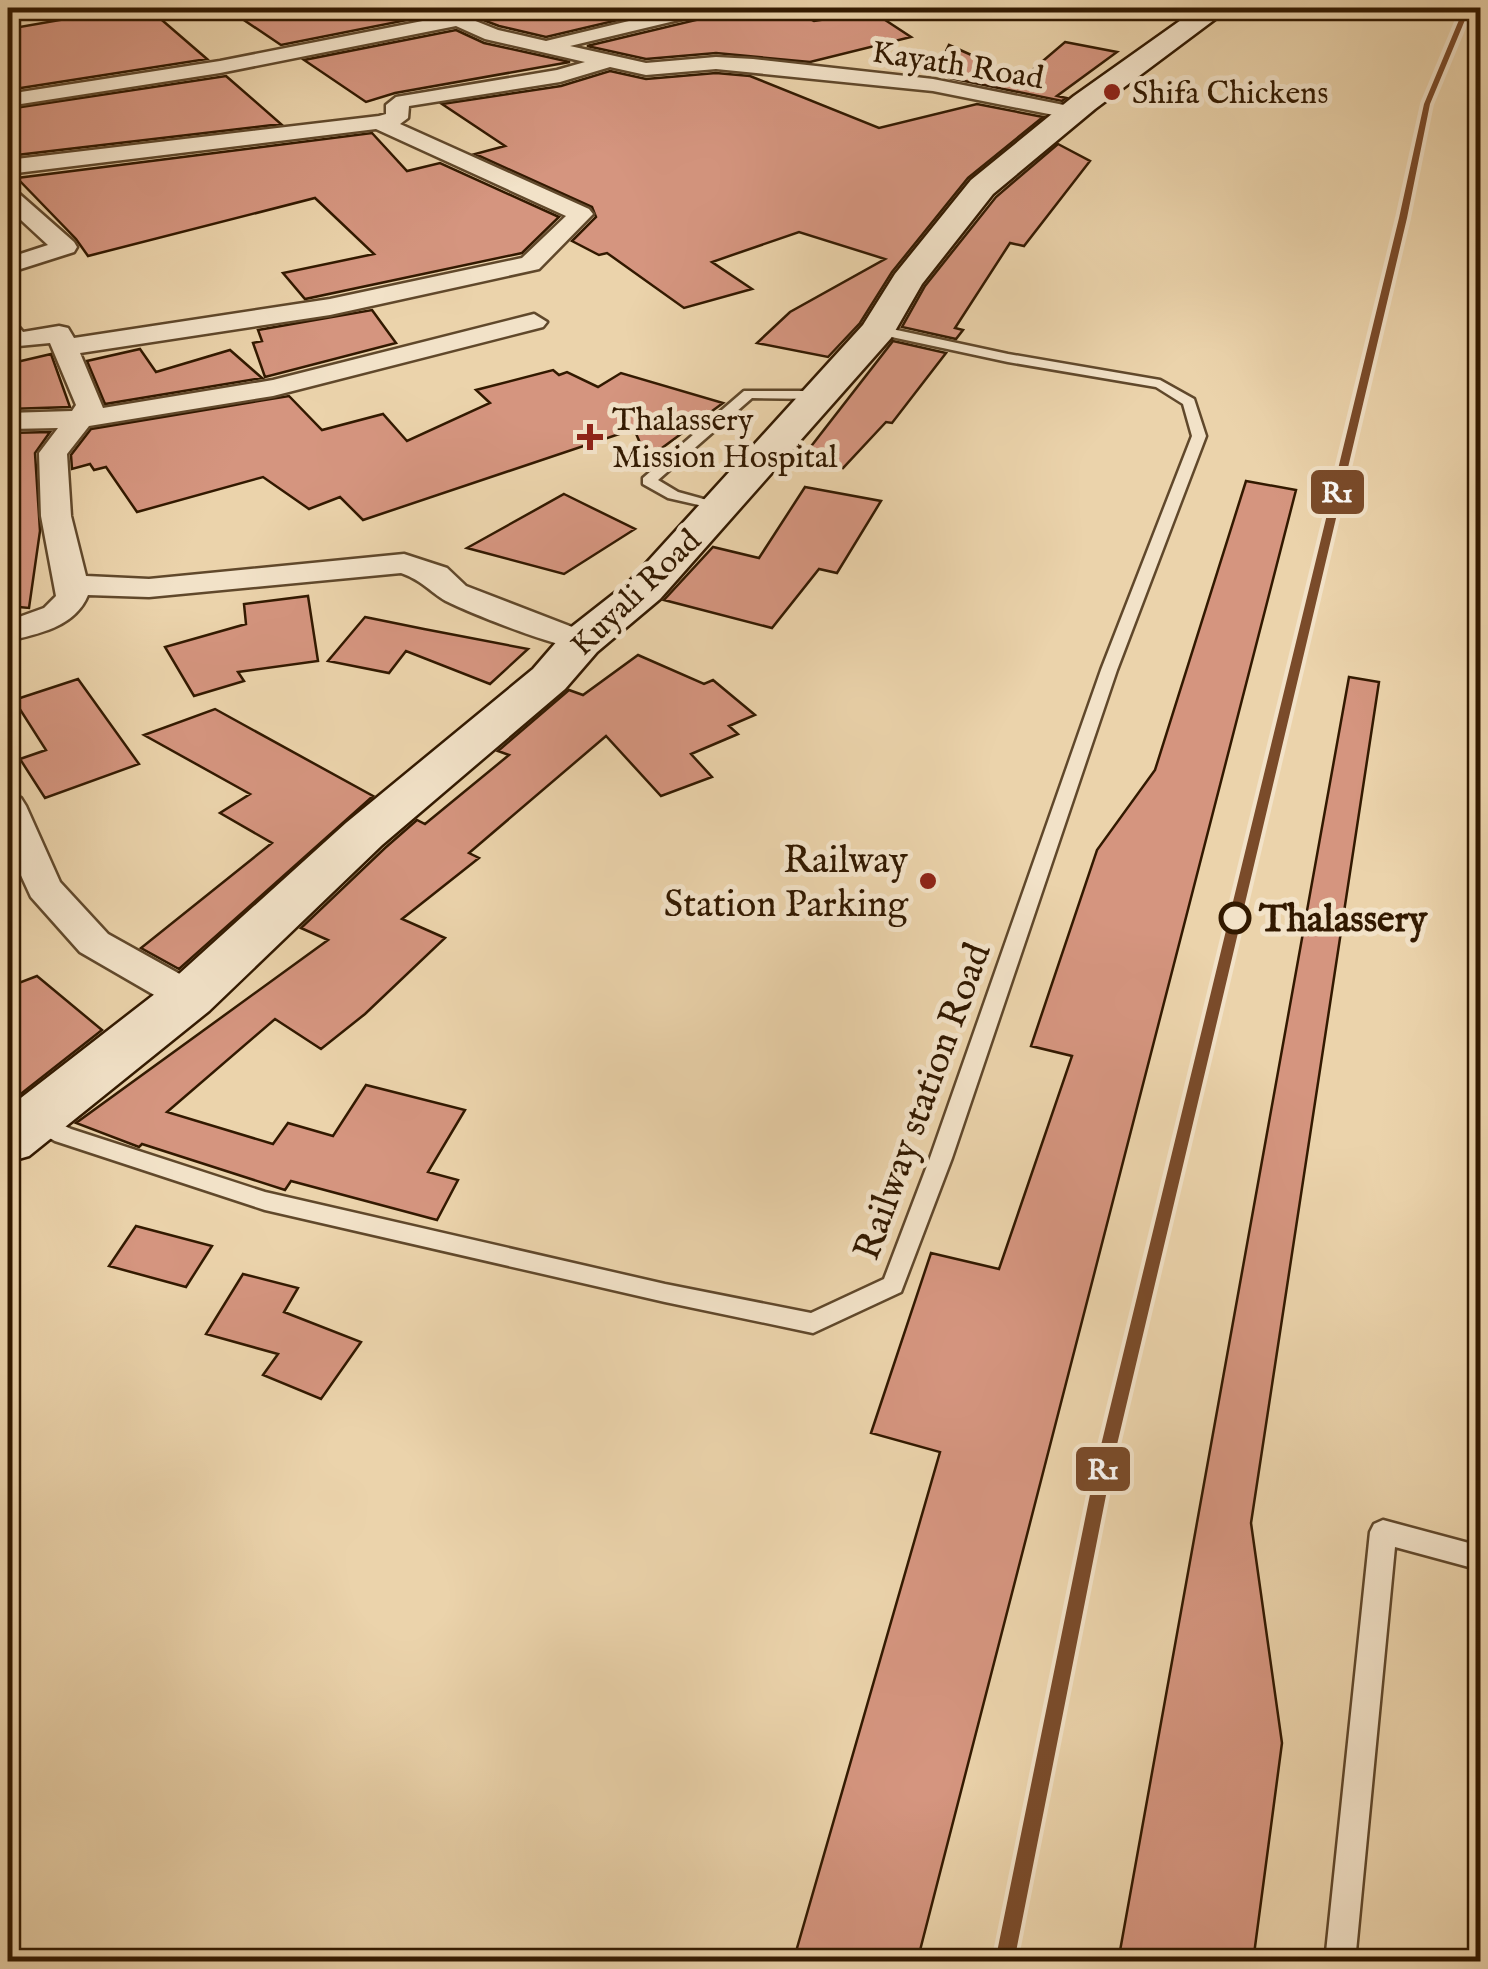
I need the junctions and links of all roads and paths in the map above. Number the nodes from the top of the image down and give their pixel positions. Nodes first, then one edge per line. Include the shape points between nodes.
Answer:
1 (436, 8) edge
2 (705, 8) edge
3 (1218, 8) edge
4 (458, 20) junction
5 (545, 46) junction
6 (608, 61) junction
7 (8, 100) edge
8 (1074, 113) junction
9 (379, 122) junction
10 (8, 168) edge
11 (8, 196) edge
12 (8, 266) edge
13 (534, 322) dead end
14 (878, 330) junction
15 (8, 331) edge
16 (65, 347) junction
17 (820, 396) junction
18 (8, 421) edge
19 (76, 422) junction
20 (720, 508) junction
21 (75, 585) junction
22 (8, 631) edge
23 (582, 642) junction
24 (8, 806) edge
25 (189, 997) junction
26 (21, 1130) edge
27 (1480, 1558) edge
28 (1340, 1962) edge

1 - 4 street, Kayath Road
2 - 5 street
3 - 8 main road, Kuyali Road via 1187,22
4 - 5 street, Kayath Road
4 - 7 street
5 - 6 street, Kayath Road
6 - 8 street, Kayath Road via 646,69 716,62 934,85
6 - 9 street via 560,76 403,101 397,118
8 - 14 main road, Kuyali Road via 982,186 907,280
9 - 10 street
9 - 16 street via 581,214 530,264 330,307
11 - 12 street via 65,247
13 - 19 street via 258,391
14 - 17 main road, Kuyali Road
14 - 26 lane, Railway station Road via 1160,384 1188,402 1198,436 892,1285 813,1323 265,1202 63,1136
15 - 16 street via 16,340 59,334
16 - 19 street via 90,406
17 - 20 main road, Kuyali Road
17 - 20 lane via 750,394 648,481
18 - 19 street
19 - 21 street via 53,454 57,523
20 - 23 main road, Kuyali Road via 645,590
21 - 22 street via 56,617
21 - 23 street via 149,588 404,563 436,575 455,593
23 - 25 main road, Kuyali Road via 549,679 364,834
24 - 25 street via 44,888 94,943
25 - 26 main road, Kuyali Road
27 - 28 lane via 1383,1532

